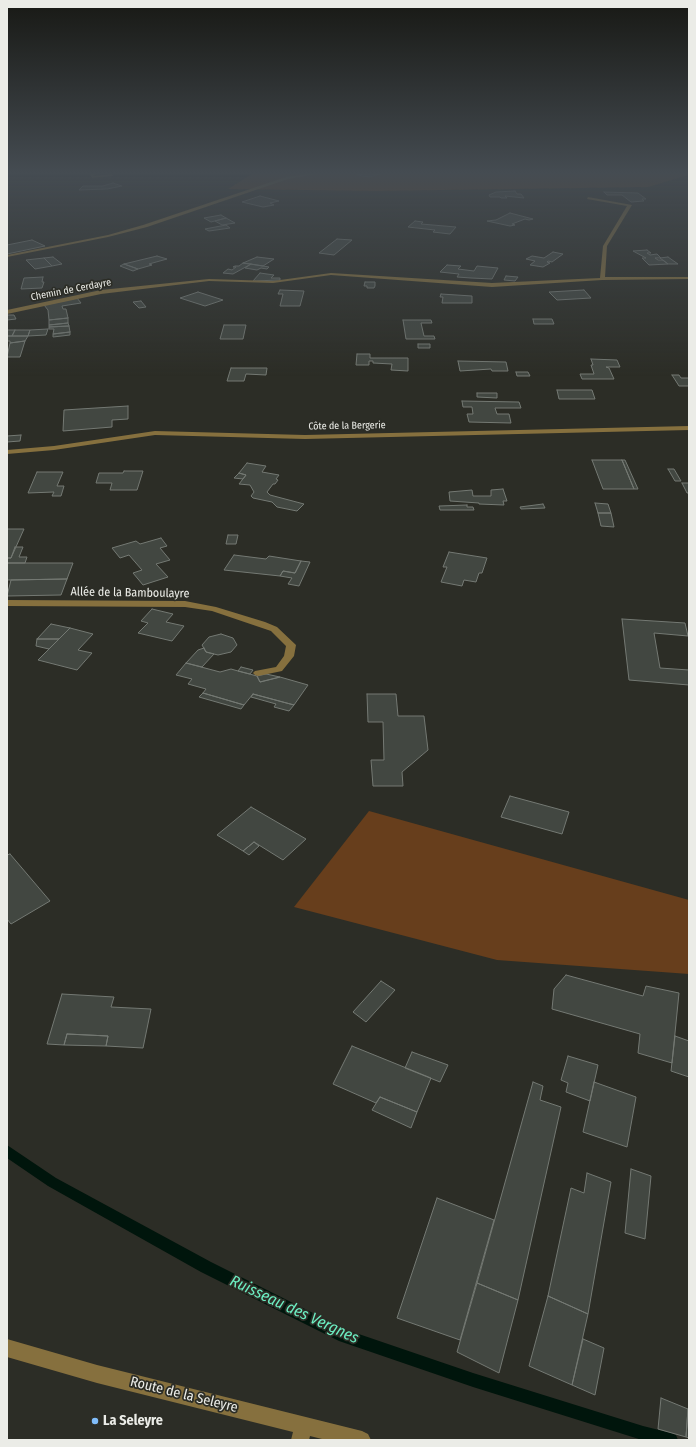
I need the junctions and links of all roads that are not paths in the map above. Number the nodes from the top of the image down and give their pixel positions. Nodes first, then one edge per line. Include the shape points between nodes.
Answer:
1 (80, 242) edge
2 (609, 242) edge
3 (7, 256) edge
4 (602, 278) junction
5 (689, 278) edge
6 (7, 312) edge
7 (689, 428) edge
8 (7, 452) edge
9 (7, 603) edge
10 (258, 673) dead end
11 (7, 1348) edge
12 (302, 1433) edge
13 (362, 1440) edge

1 - 3 street
2 - 4 street
4 - 5 street, Chemin de Cerdayre
4 - 6 street, Chemin de Cerdayre via 492,285 331,274 273,282 209,280 101,292
7 - 8 street, Côte de la Bergerie via 305,437 156,433
9 - 10 street, Allée de la Bamboulayre via 185,604 213,608 274,629 291,645 289,656 278,669
11 - 12 street, Route de la Seleyre
12 - 13 street, Route de la Seleyre

